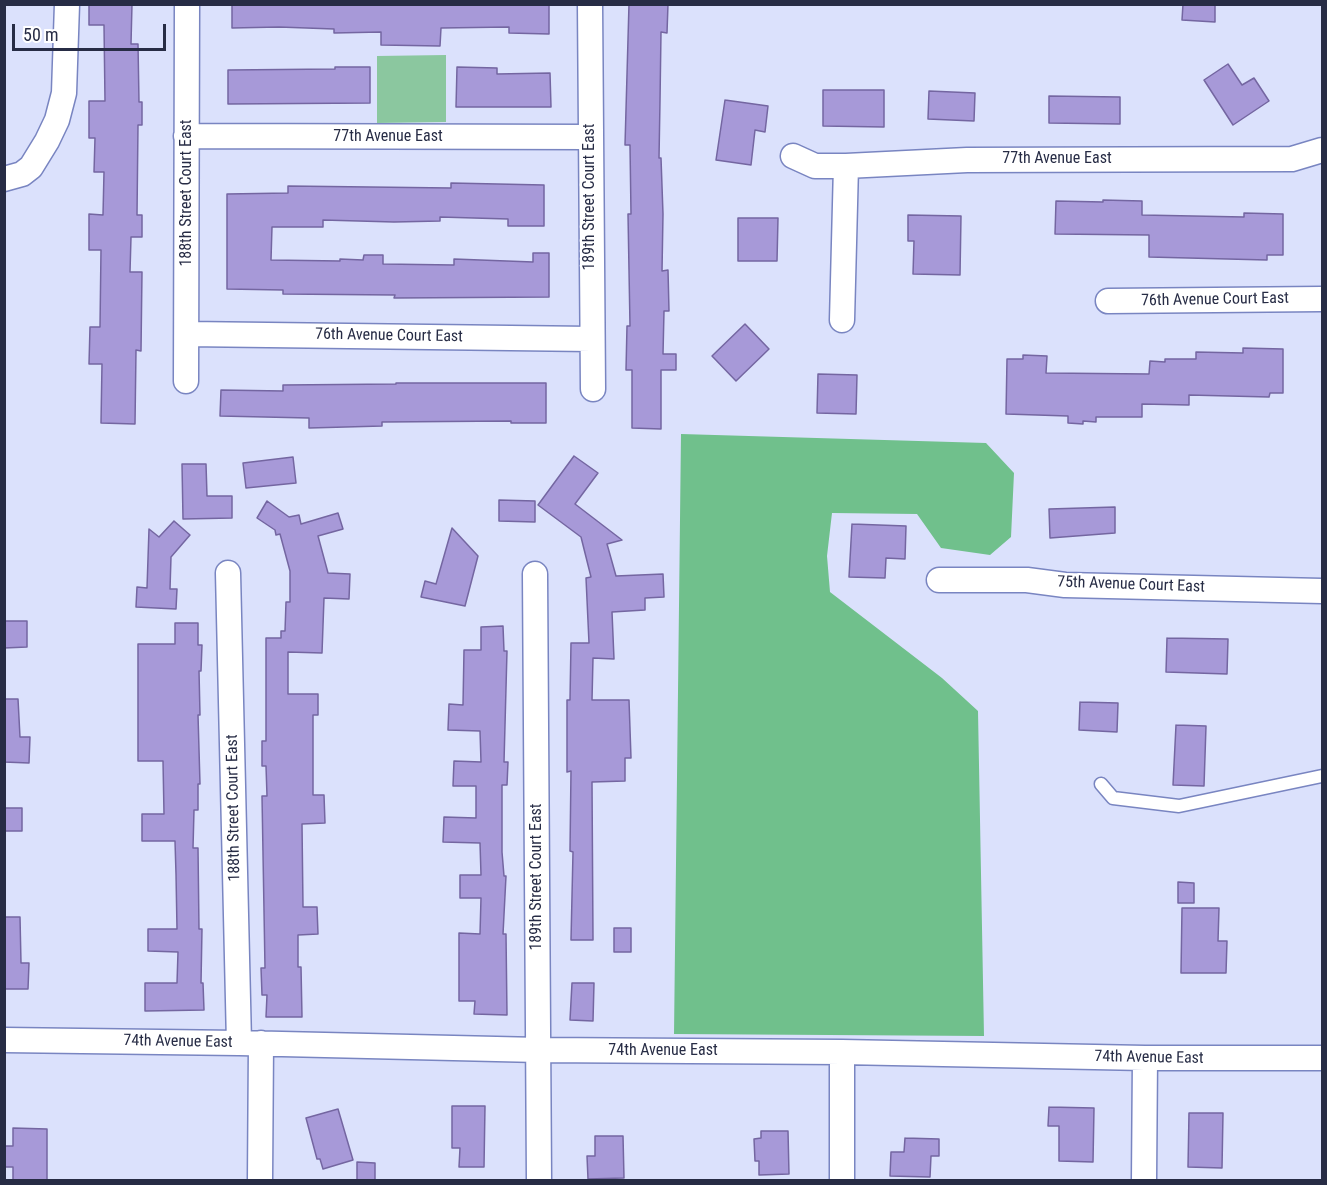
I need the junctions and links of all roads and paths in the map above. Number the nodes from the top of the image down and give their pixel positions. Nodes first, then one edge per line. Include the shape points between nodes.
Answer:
1 (67, 4) edge
2 (187, 4) edge
3 (590, 4) edge
4 (186, 136) junction
5 (590, 137) junction
6 (1323, 150) edge
7 (793, 156) dead end
8 (846, 166) junction
9 (4, 179) edge
10 (1323, 298) edge
11 (1108, 301) dead end
12 (842, 320) dead end
13 (187, 334) junction
14 (591, 339) junction
15 (186, 381) dead end
16 (592, 389) dead end
17 (228, 573) dead end
18 (535, 574) dead end
19 (939, 580) dead end
20 (1323, 591) edge
21 (1323, 776) edge
22 (1101, 784) dead end
23 (4, 1040) edge
24 (250, 1043) junction
25 (539, 1050) junction
26 (842, 1052) junction
27 (1145, 1058) junction
28 (1323, 1058) edge
29 (260, 1180) edge
30 (539, 1180) edge
31 (842, 1180) edge
32 (1144, 1180) edge

1 - 9 street via 64,93 57,120 31,167
2 - 4 street, 188th Street Court East
3 - 5 street, 189th Street Court East
4 - 5 street, 77th Avenue East
4 - 13 street, 188th Street Court East
5 - 14 street, 189th Street Court East
6 - 8 street, 77th Avenue East via 1292,159 966,160
7 - 8 street, 77th Avenue East via 815,165
8 - 12 street
10 - 11 street, 76th Avenue Court East
13 - 14 street, 76th Avenue Court East
13 - 15 street, 188th Street Court East
14 - 16 street, 189th Street Court East
17 - 24 street, 188th Street Court East
18 - 25 street, 189th Street Court East
19 - 20 street, 75th Avenue Court East
21 - 22 lane via 1179,806 1113,798
23 - 24 street, 74th Avenue East
24 - 25 street, 74th Avenue East
24 - 29 street, 188th Street Court East
25 - 26 street, 74th Avenue East
25 - 30 street, 189th Street Court East
26 - 27 street, 74th Avenue East
26 - 31 street
27 - 28 street, 74th Avenue East
27 - 32 street

